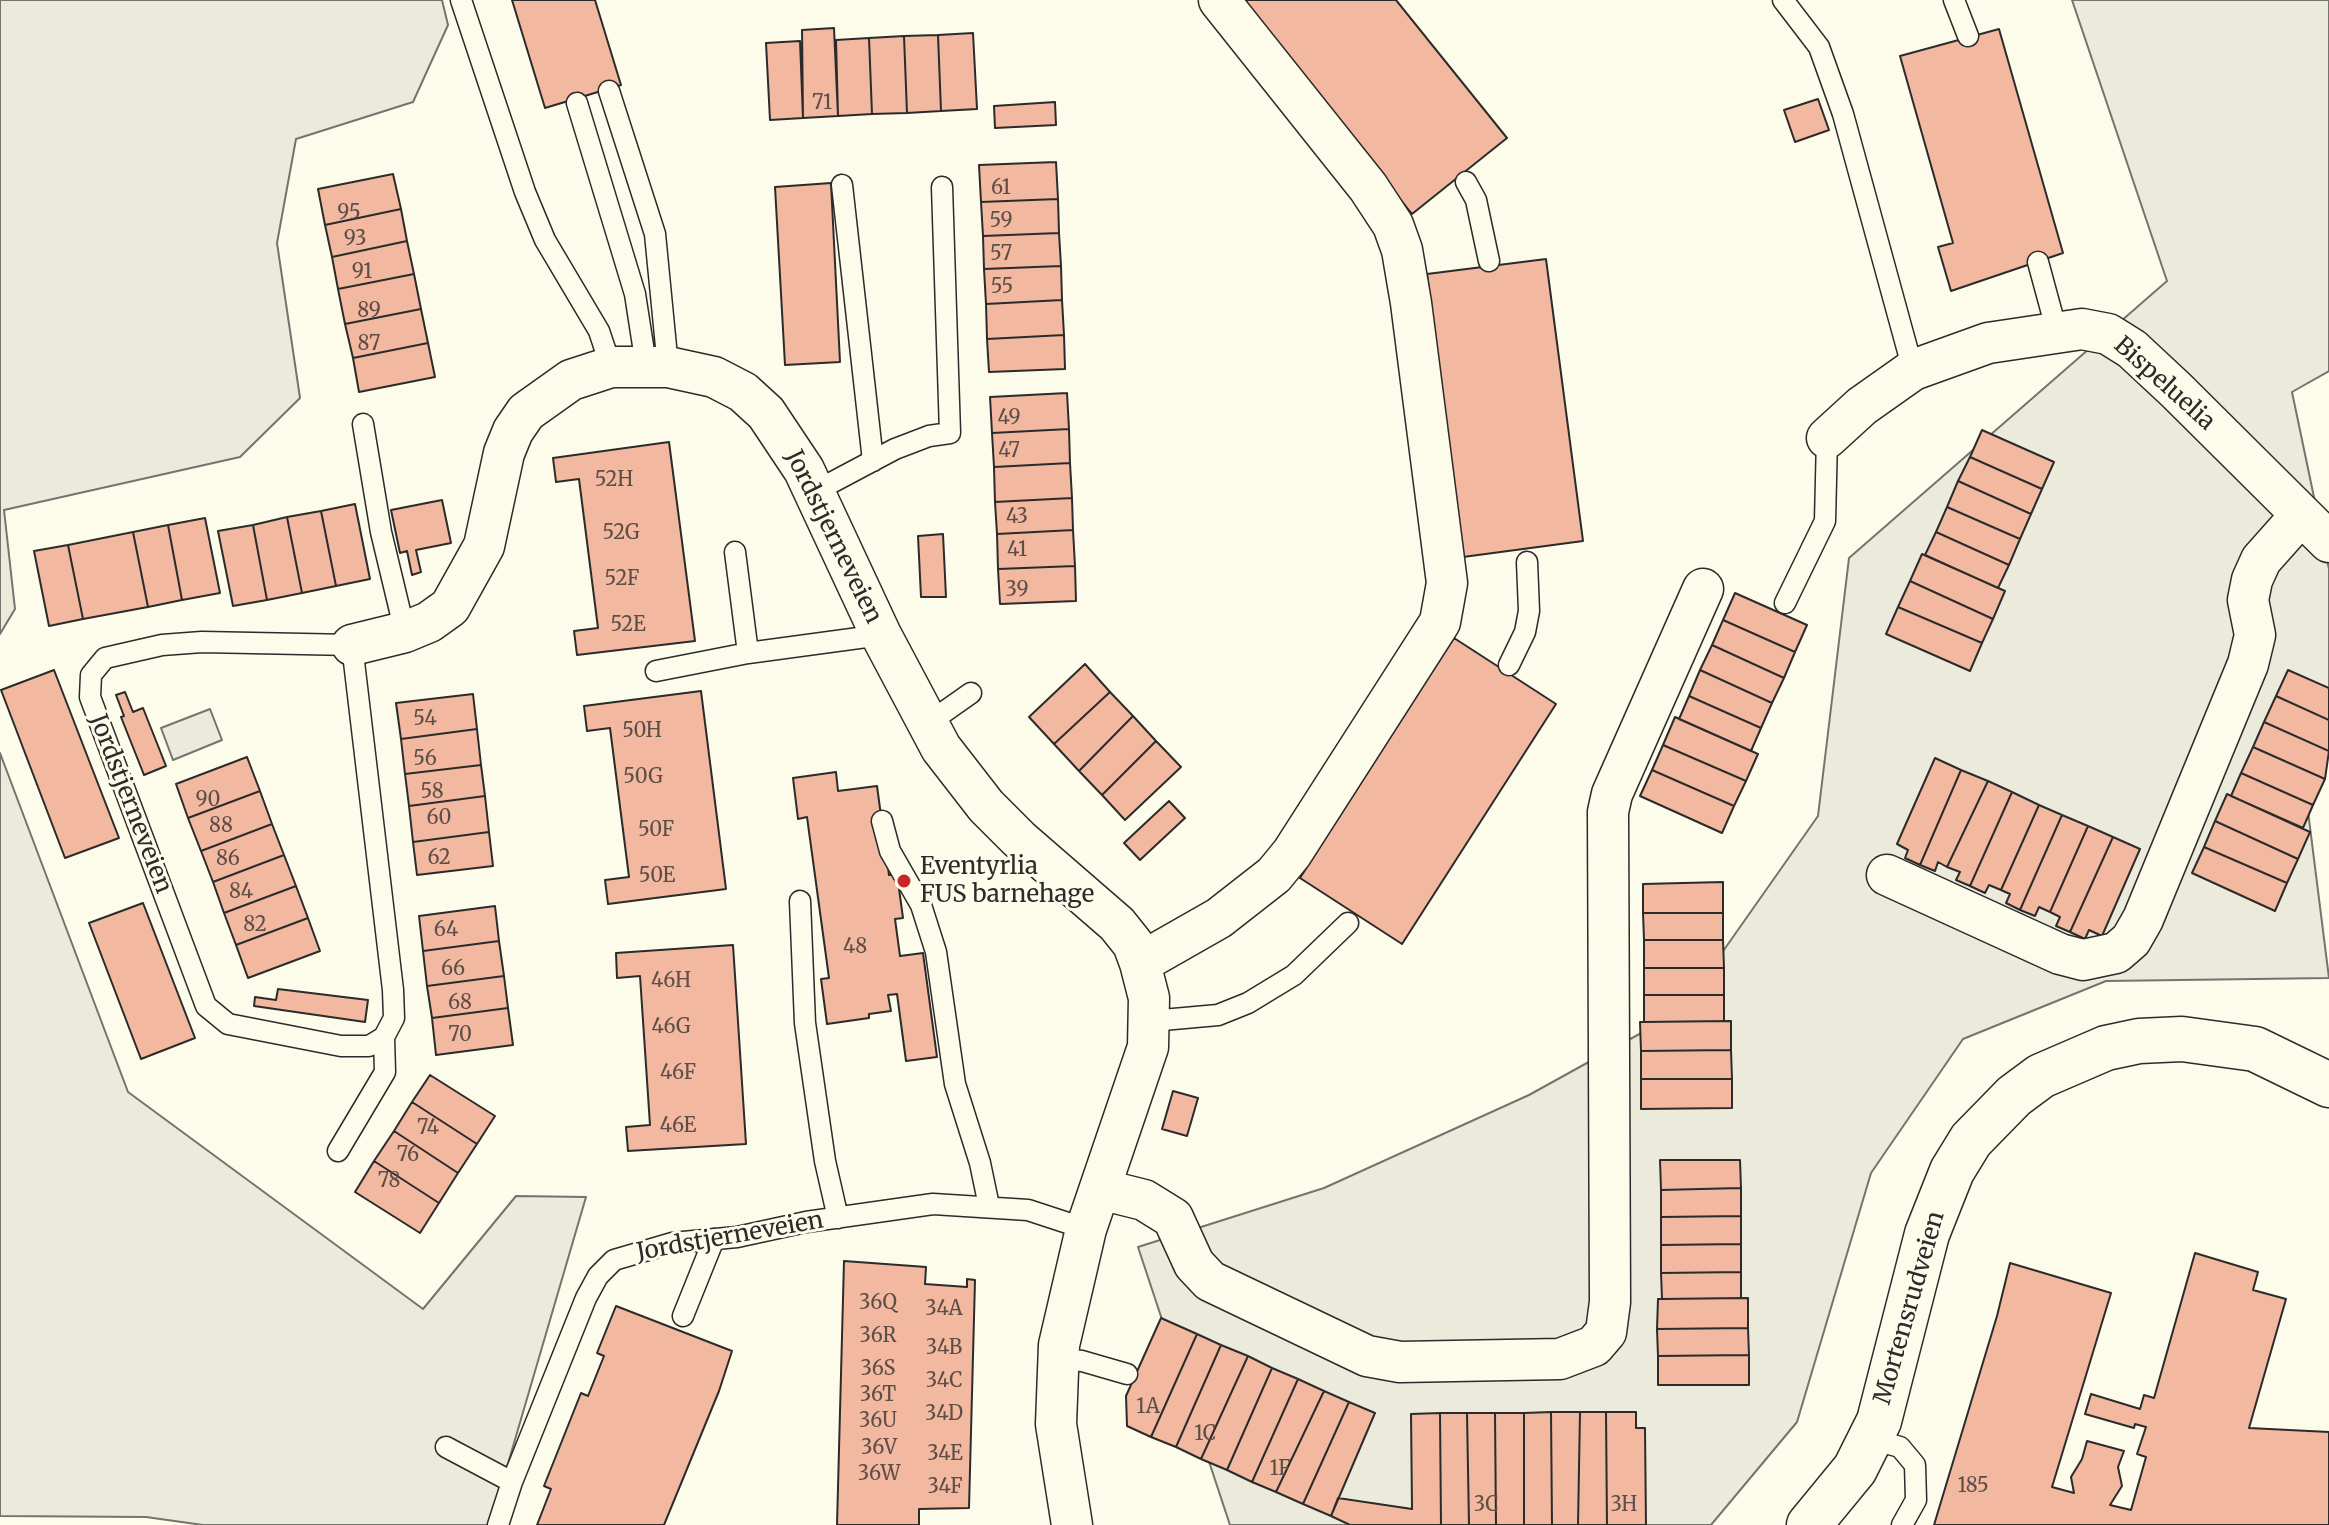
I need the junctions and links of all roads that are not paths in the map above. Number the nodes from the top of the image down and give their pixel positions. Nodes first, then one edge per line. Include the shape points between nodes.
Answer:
1 (461, 0) edge
2 (1219, 0) edge
3 (1783, 0) edge
4 (1954, 0) edge
5 (1968, 36) dead end
6 (609, 91) dead end
7 (577, 103) dead end
8 (1466, 182) dead end
9 (842, 185) dead end
10 (942, 187) dead end
11 (1489, 261) dead end
12 (2038, 262) dead end
13 (2057, 332) junction
14 (641, 366) junction
15 (1913, 370) junction
16 (363, 424) dead end
17 (1827, 438) joint
18 (873, 461) junction
19 (814, 492) junction
20 (2315, 528) edge
21 (735, 552) dead end
22 (1527, 562) dead end
23 (1703, 589) dead end
24 (1785, 603) dead end
25 (405, 632) junction
26 (881, 635) junction
27 (352, 645) junction
28 (748, 653) junction
29 (1509, 665) dead end
30 (656, 671) dead end
31 (971, 693) dead end
32 (927, 724) junction
33 (882, 821) dead end
34 (1887, 875) dead end
35 (800, 901) dead end
36 (1348, 923) dead end
37 (1140, 963) junction
38 (1151, 1021) junction
39 (384, 1037) junction
40 (2329, 1085) edge
41 (338, 1151) dead end
42 (1100, 1189) junction
43 (989, 1206) junction
44 (838, 1218) junction
45 (1086, 1229) junction
46 (714, 1239) junction
47 (683, 1316) dead end
48 (1058, 1359) junction
49 (1127, 1374) dead end
50 (1871, 1439) junction
51 (446, 1447) dead end
52 (512, 1482) junction
53 (498, 1525) edge
54 (1072, 1525) edge
55 (1809, 1525) edge
56 (1902, 1525) edge

1 - 14 lane via 545,240 599,331
2 - 37 street via 1393,225 1411,303 1447,583 1440,622 1292,853 1274,875 1219,918
3 - 15 lane via 1819,47 1843,114
4 - 5 lane
6 - 14 lane via 655,234
7 - 14 lane via 635,294
8 - 11 lane via 1483,223
9 - 18 lane
10 - 18 lane via 950,433 929,436
12 - 13 lane
13 - 15 street, Bispeluelia via 1988,343
13 - 20 street, Bispeluelia via 2108,334 2132,349
14 - 19 street, Jordstjerneveien via 714,377 743,392 785,439
14 - 25 street, Jordstjerneveien via 571,380 526,412 504,453 484,546 465,585 450,607
15 - 17 street, Bispeluelia
16 - 25 lane
17 - 24 lane, Bispeluelia via 1825,521
18 - 19 lane
19 - 26 street, Jordstjerneveien
20 - 34 street via 2261,560 2248,600 2255,635 2248,664 2143,919 2116,953 2083,960 2060,954
21 - 28 lane
22 - 29 lane via 1525,632
23 - 42 street via 1608,812 1610,1302 1606,1332 1594,1346 1560,1359 1400,1362 1367,1356 1210,1281 1194,1264 1173,1218 1144,1200
25 - 27 street, Jordstjerneveien
26 - 28 lane
26 - 32 street, Jordstjerneveien
27 - 39 lane via 393,990 394,1018
27 - 39 lane, Jordstjerneveien via 202,642 131,650 105,658 91,675 90,697 206,1006 228,1024 341,1046 369,1046
28 - 30 lane
31 - 32 lane
32 - 37 street, Jordstjerneveien via 986,806 1117,924
33 - 43 lane via 890,851 921,905 936,952 955,1084
35 - 44 lane via 805,1023
36 - 38 lane via 1294,975 1248,1003 1218,1015
37 - 38 street, Jordstjerneveien
38 - 42 street, Jordstjerneveien via 1140,1077
39 - 41 lane via 385,1072
40 - 50 street, Mortensrudveien via 2255,1049 2182,1039 2106,1048 2041,1076 2014,1096 1971,1140 1952,1171 1927,1234
42 - 45 street, Jordstjerneveien
43 - 44 lane, Jordstjerneveien via 933,1204
43 - 45 lane, Jordstjerneveien via 1028,1210
44 - 46 lane, Jordstjerneveien
45 - 48 street, Jordstjerneveien
46 - 47 lane
46 - 52 lane, Jordstjerneveien via 640,1251 614,1260 598,1276
48 - 49 lane
48 - 54 street, Jordstjerneveien via 1056,1424
50 - 55 street, Mortensrudveien via 1855,1469
50 - 56 lane via 1900,1447 1915,1465 1916,1500
51 - 52 lane
52 - 53 lane, Jordstjerneveien

